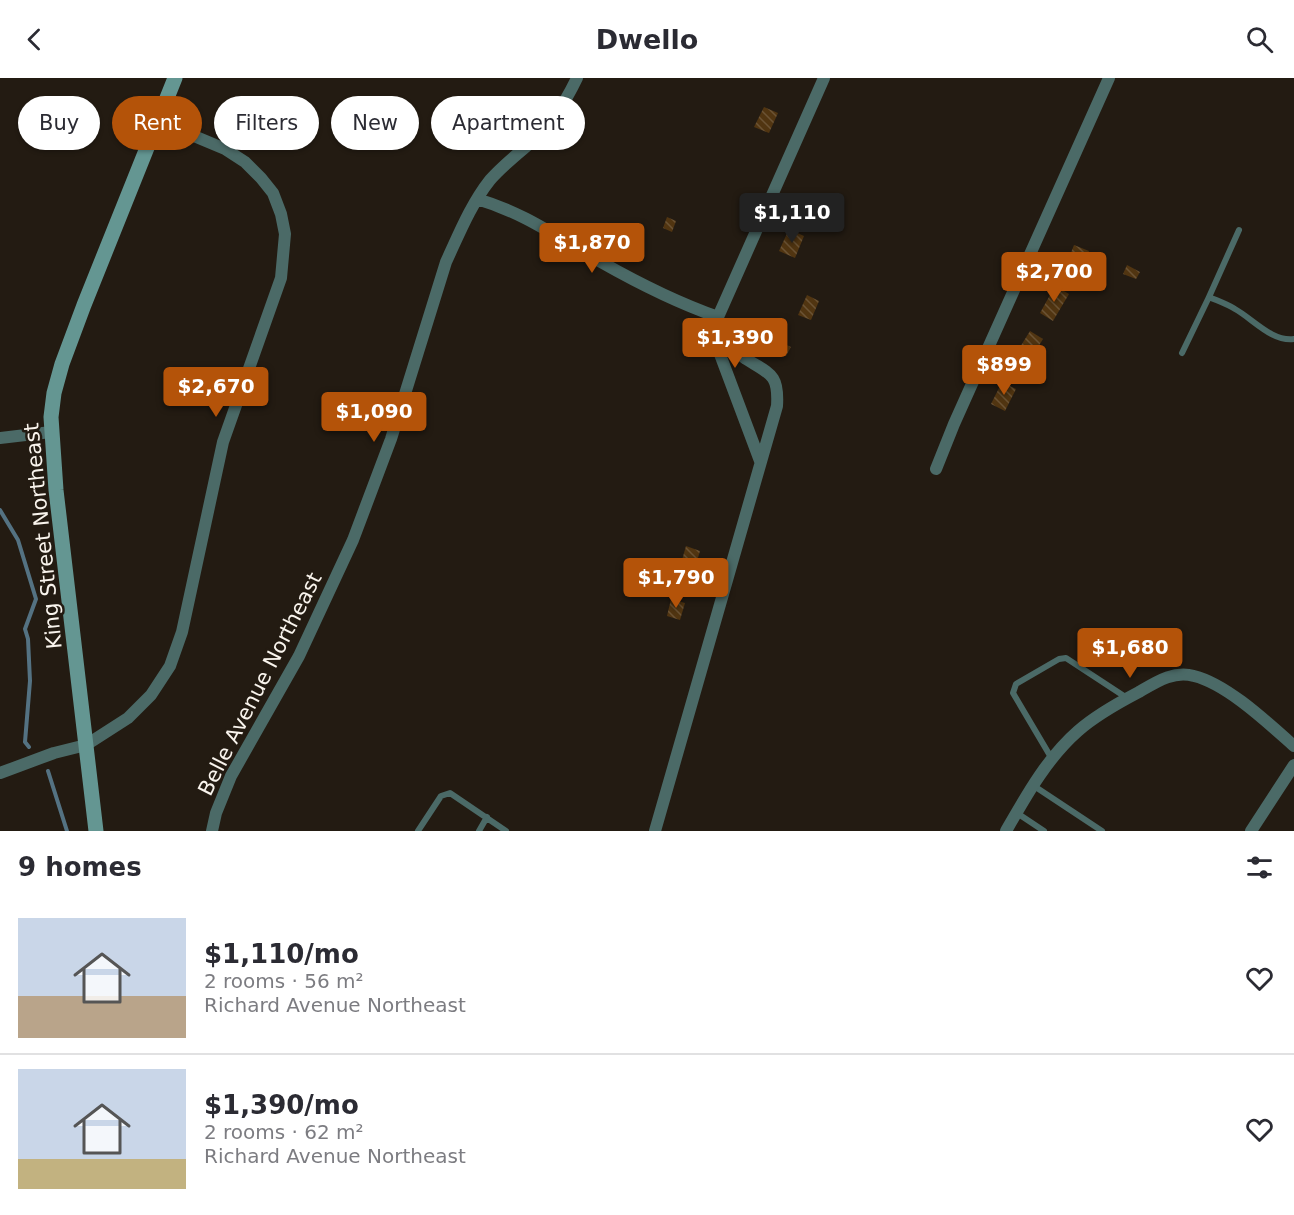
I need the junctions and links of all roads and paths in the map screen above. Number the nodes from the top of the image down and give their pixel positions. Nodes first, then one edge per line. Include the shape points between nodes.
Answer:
1 (175, 78) edge
2 (577, 78) edge
3 (824, 78) edge
4 (1108, 78) edge
5 (168, 96) edge
6 (202, 139) edge
7 (147, 150) edge
8 (477, 199) junction
9 (1239, 230) dead end
10 (1209, 297) junction
11 (718, 317) junction
12 (716, 335) junction
13 (1294, 339) edge
14 (1182, 353) dead end
15 (51, 432) junction
16 (0, 438) edge
17 (760, 461) junction
18 (936, 469) dead end
19 (1126, 698) junction
20 (86, 745) junction
21 (1294, 746) edge
22 (1052, 759) junction
23 (1294, 765) edge
24 (0, 773) edge
25 (1034, 786) junction
26 (1017, 813) junction
27 (487, 817) junction
28 (96, 831) edge
29 (212, 831) edge
30 (418, 831) edge
31 (478, 831) edge
32 (506, 831) edge
33 (655, 831) edge
34 (1006, 831) edge
35 (1044, 831) edge
36 (1102, 831) edge
37 (1251, 831) edge

1 - 5 street, King Street Northeast
2 - 8 street, Belle Avenue Northeast via 553,120 491,179
3 - 11 street
4 - 18 street
6 - 20 street via 245,162 273,193 285,234 281,278 223,442 182,632 170,666 152,694 128,718
7 - 15 street, King Street Northeast via 62,364 54,393
8 - 11 street via 517,213 603,264
8 - 29 street, Belle Avenue Northeast via 446,262 388,447 353,540 299,657 223,792
9 - 10 lane
10 - 13 lane via 1268,332
10 - 14 lane
11 - 12 street
12 - 17 street
12 - 17 street via 769,372 777,384 777,406
15 - 16 street
15 - 20 street, King Street Northeast
17 - 33 street
19 - 21 street via 1170,676 1192,675 1219,687
19 - 22 street via 1078,731
19 - 22 lane via 1066,658 1016,684 1012,693
20 - 24 street
20 - 28 street, King Street Northeast
22 - 25 street
23 - 37 street
25 - 26 street
25 - 36 lane
26 - 34 street
26 - 35 lane
27 - 30 lane via 450,793 441,796
27 - 31 lane
27 - 32 lane

